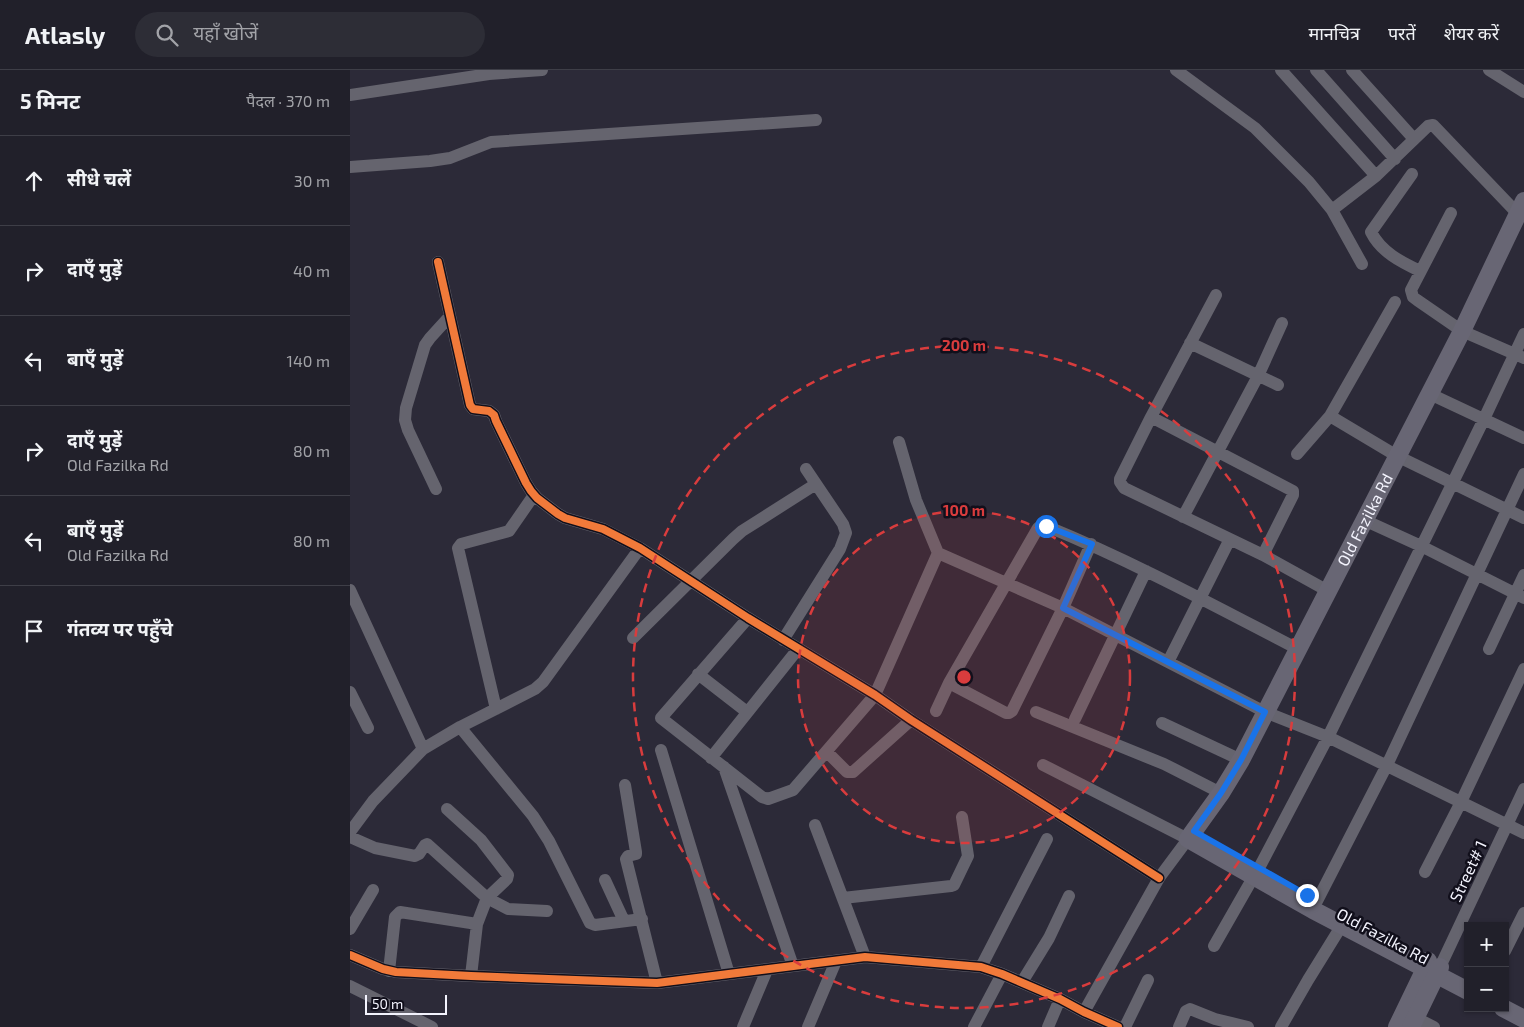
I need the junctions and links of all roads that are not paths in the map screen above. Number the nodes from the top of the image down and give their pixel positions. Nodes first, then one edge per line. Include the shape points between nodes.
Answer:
1 (542, 70) edge
2 (1176, 70) edge
3 (1281, 70) edge
4 (1316, 70) edge
5 (1352, 70) edge
6 (1489, 70) edge
7 (1524, 92) edge
8 (350, 94) edge
9 (816, 120) dead end
10 (1414, 139) junction
11 (1395, 159) junction
12 (350, 167) edge
13 (1412, 174) dead end
14 (1376, 176) junction
15 (1521, 208) edge
16 (1332, 210) junction
17 (1451, 213) dead end
18 (438, 262) dead end
19 (1362, 264) dead end
20 (1420, 271) junction
21 (1216, 295) dead end
22 (1395, 302) dead end
23 (450, 316) junction
24 (1282, 323) dead end
25 (1462, 330) junction
26 (1524, 334) edge
27 (1190, 343) junction
28 (1519, 356) edge
29 (1258, 376) junction
30 (1278, 385) dead end
31 (1430, 394) junction
32 (1151, 416) junction
33 (1330, 416) junction
34 (1484, 419) junction
35 (1524, 438) edge
36 (900, 442) dead end
37 (1218, 452) junction
38 (1297, 454) dead end
39 (1397, 456) junction
40 (806, 469) dead end
41 (1524, 474) edge
42 (1452, 482) junction
43 (816, 484) junction
44 (436, 489) dead end
45 (534, 495) junction
46 (1506, 509) junction
47 (1183, 517) junction
48 (1524, 518) edge
49 (1364, 520) junction
50 (1230, 539) junction
51 (1092, 544) junction
52 (1421, 546) junction
53 (640, 548) junction
54 (938, 553) junction
55 (1263, 555) junction
56 (1146, 571) junction
57 (1477, 574) junction
58 (1524, 575) edge
59 (691, 581) junction
60 (1006, 584) junction
61 (350, 590) edge
62 (1328, 590) junction
63 (1520, 596) edge
64 (1201, 599) junction
65 (1063, 608) junction
66 (748, 618) junction
67 (1115, 635) junction
68 (633, 638) dead end
69 (783, 640) junction
70 (1298, 648) junction
71 (798, 649) junction
72 (1489, 649) dead end
73 (1168, 662) junction
74 (1524, 669) edge
75 (698, 674) junction
76 (950, 683) junction
77 (350, 692) edge
78 (875, 695) junction
79 (496, 709) junction
80 (936, 711) dead end
81 (747, 712) junction
82 (1036, 712) dead end
83 (1265, 712) junction
84 (1075, 719) dead end
85 (912, 720) junction
86 (1162, 723) dead end
87 (460, 727) junction
88 (368, 728) dead end
89 (1328, 737) junction
90 (423, 749) junction
91 (661, 750) dead end
92 (827, 752) junction
93 (711, 758) junction
94 (1241, 760) junction
95 (1042, 765) dead end
96 (1386, 765) junction
97 (724, 767) junction
98 (625, 785) dead end
99 (1524, 789) edge
100 (1221, 793) junction
101 (1461, 802) junction
102 (447, 809) dead end
103 (962, 817) dead end
104 (815, 825) dead end
105 (1508, 825) junction
106 (350, 832) edge
107 (1524, 834) edge
108 (1191, 835) junction
109 (350, 837) edge
110 (1048, 839) dead end
111 (1257, 872) junction
112 (1425, 872) dead end
113 (1159, 878) junction
114 (604, 880) dead end
115 (373, 890) dead end
116 (1069, 896) dead end
117 (487, 898) junction
118 (842, 898) junction
119 (1309, 900) junction
120 (547, 911) dead end
121 (1524, 913) edge
122 (642, 919) junction
123 (624, 921) junction
124 (477, 924) junction
125 (1342, 925) junction
126 (350, 929) edge
127 (1509, 943) edge
128 (1214, 946) dead end
129 (350, 955) edge
130 (865, 957) junction
131 (836, 960) junction
132 (794, 966) junction
133 (982, 967) junction
134 (1432, 968) junction
135 (767, 970) junction
136 (389, 971) junction
137 (730, 974) junction
138 (1002, 974) junction
139 (470, 976) junction
140 (1464, 979) edge
141 (1148, 980) dead end
142 (1022, 982) junction
143 (657, 983) junction
144 (350, 986) edge
145 (1464, 988) edge
146 (1060, 999) junction
147 (1509, 1000) edge
148 (1524, 1008) edge
149 (1509, 1011) edge
150 (1084, 1012) junction
151 (1524, 1019) edge
152 (1414, 1022) edge
153 (432, 1027) edge
154 (742, 1027) edge
155 (808, 1027) edge
156 (974, 1027) edge
157 (1048, 1027) edge
158 (1118, 1027) edge
159 (1125, 1027) edge
160 (1179, 1027) edge
161 (1248, 1027) edge
162 (1281, 1027) edge
163 (1397, 1027) edge
164 (1434, 1027) edge

1 - 8 street via 489,74
2 - 16 street via 1255,128
3 - 14 street
4 - 11 street
5 - 10 street
6 - 7 street
9 - 12 street via 491,142 450,158
10 - 11 street
10 - 15 street via 1433,125
11 - 14 street
13 - 20 street via 1371,232 1387,251
14 - 16 street
15 - 25 main road, Old Fazilka Rd
16 - 19 street
17 - 20 street
18 - 23 street
20 - 25 street via 1411,290 1413,297
21 - 27 street
22 - 33 street
23 - 44 street via 425,345 405,420
23 - 45 street via 470,405 473,409 494,415
24 - 29 street
25 - 28 street
25 - 31 main road, Old Fazilka Rd
26 - 28 street
27 - 29 street
27 - 32 street
28 - 34 street
29 - 30 street
29 - 37 street
31 - 34 street
31 - 39 main road, Old Fazilka Rd
32 - 37 street
32 - 47 street via 1120,478 1121,486
33 - 38 street
33 - 39 street
34 - 35 street
34 - 42 street
36 - 54 street via 916,500
37 - 47 street
37 - 55 street via 1293,491
39 - 42 street
39 - 49 main road, Old Fazilka Rd
40 - 43 street
41 - 46 street
42 - 46 street
42 - 52 street
43 - 59 street via 742,531
43 - 69 street via 846,533 840,549
45 - 53 street via 565,518 603,528
45 - 79 street via 509,531 461,544 458,548
46 - 48 street
46 - 57 street
47 - 50 street
49 - 52 street
49 - 62 main road, Old Fazilka Rd
50 - 55 street
50 - 64 street
51 - 56 street
51 - 60 street via 1041,526
51 - 65 street
52 - 57 street
52 - 89 street
53 - 59 street
53 - 79 street via 543,682
54 - 60 street
54 - 78 street
55 - 62 street
56 - 64 street
56 - 67 street
57 - 63 street
57 - 96 street
58 - 63 street
59 - 66 street
59 - 68 street
60 - 65 street
60 - 76 street
61 - 90 street
62 - 70 main road, Old Fazilka Rd
63 - 72 street
64 - 70 street
64 - 73 street
65 - 67 street
65 - 76 street via 1009,713
66 - 69 street
66 - 75 street
67 - 73 street
67 - 84 street
69 - 71 street
70 - 83 main road, Old Fazilka Rd
71 - 78 street
71 - 81 street
73 - 83 street
74 - 101 street
75 - 81 street
75 - 93 street via 661,718
76 - 80 street
77 - 88 street
78 - 85 street
78 - 92 street
79 - 87 street
81 - 93 street
82 - 100 street via 1164,764
83 - 89 street
83 - 94 main road, Old Fazilka Rd
85 - 92 street via 853,772 848,772
85 - 113 street
86 - 94 street
87 - 90 street
87 - 123 street via 544,832 590,924
89 - 96 street
89 - 111 street
90 - 106 street via 373,801
91 - 137 street
92 - 97 street via 793,790 768,799
93 - 97 street
94 - 100 main road, Old Fazilka Rd
95 - 108 street
96 - 101 street
96 - 119 street
97 - 132 street
98 - 122 street via 636,852 626,859
99 - 105 street, Street# 1
100 - 108 main road, Old Fazilka Rd
101 - 105 street
101 - 112 street
102 - 117 street via 481,840 508,875
103 - 118 street via 968,856 954,885
104 - 118 street
105 - 107 street
105 - 134 street, Street# 1
108 - 111 main road, Old Fazilka Rd
108 - 113 street
109 - 117 street via 375,848 415,856 427,844
110 - 133 street
111 - 119 main road, Old Fazilka Rd
111 - 128 street
113 - 150 street
114 - 123 street
115 - 126 street
116 - 142 street via 1049,938
117 - 120 street via 508,909
117 - 124 street
118 - 130 street
119 - 125 main road, Old Fazilka Rd
119 - 134 main road, Old Fazilka Rd
121 - 127 street
122 - 123 street
122 - 143 street
124 - 136 street via 400,912 395,917
124 - 139 street
125 - 134 main road, Old Fazilka Rd
125 - 162 street
129 - 136 street
130 - 131 street
130 - 133 street
131 - 132 street
131 - 155 street
132 - 135 street
133 - 138 street
134 - 140 main road
134 - 145 main road
134 - 152 main road
134 - 163 main road
135 - 137 street
135 - 154 street
136 - 139 street
137 - 143 street
138 - 142 street
138 - 156 street
139 - 143 street
141 - 159 street
142 - 146 street
144 - 153 street
146 - 150 street
146 - 157 street
147 - 148 main road
149 - 151 main road
150 - 158 street
152 - 164 street
160 - 161 street via 1190,1009

